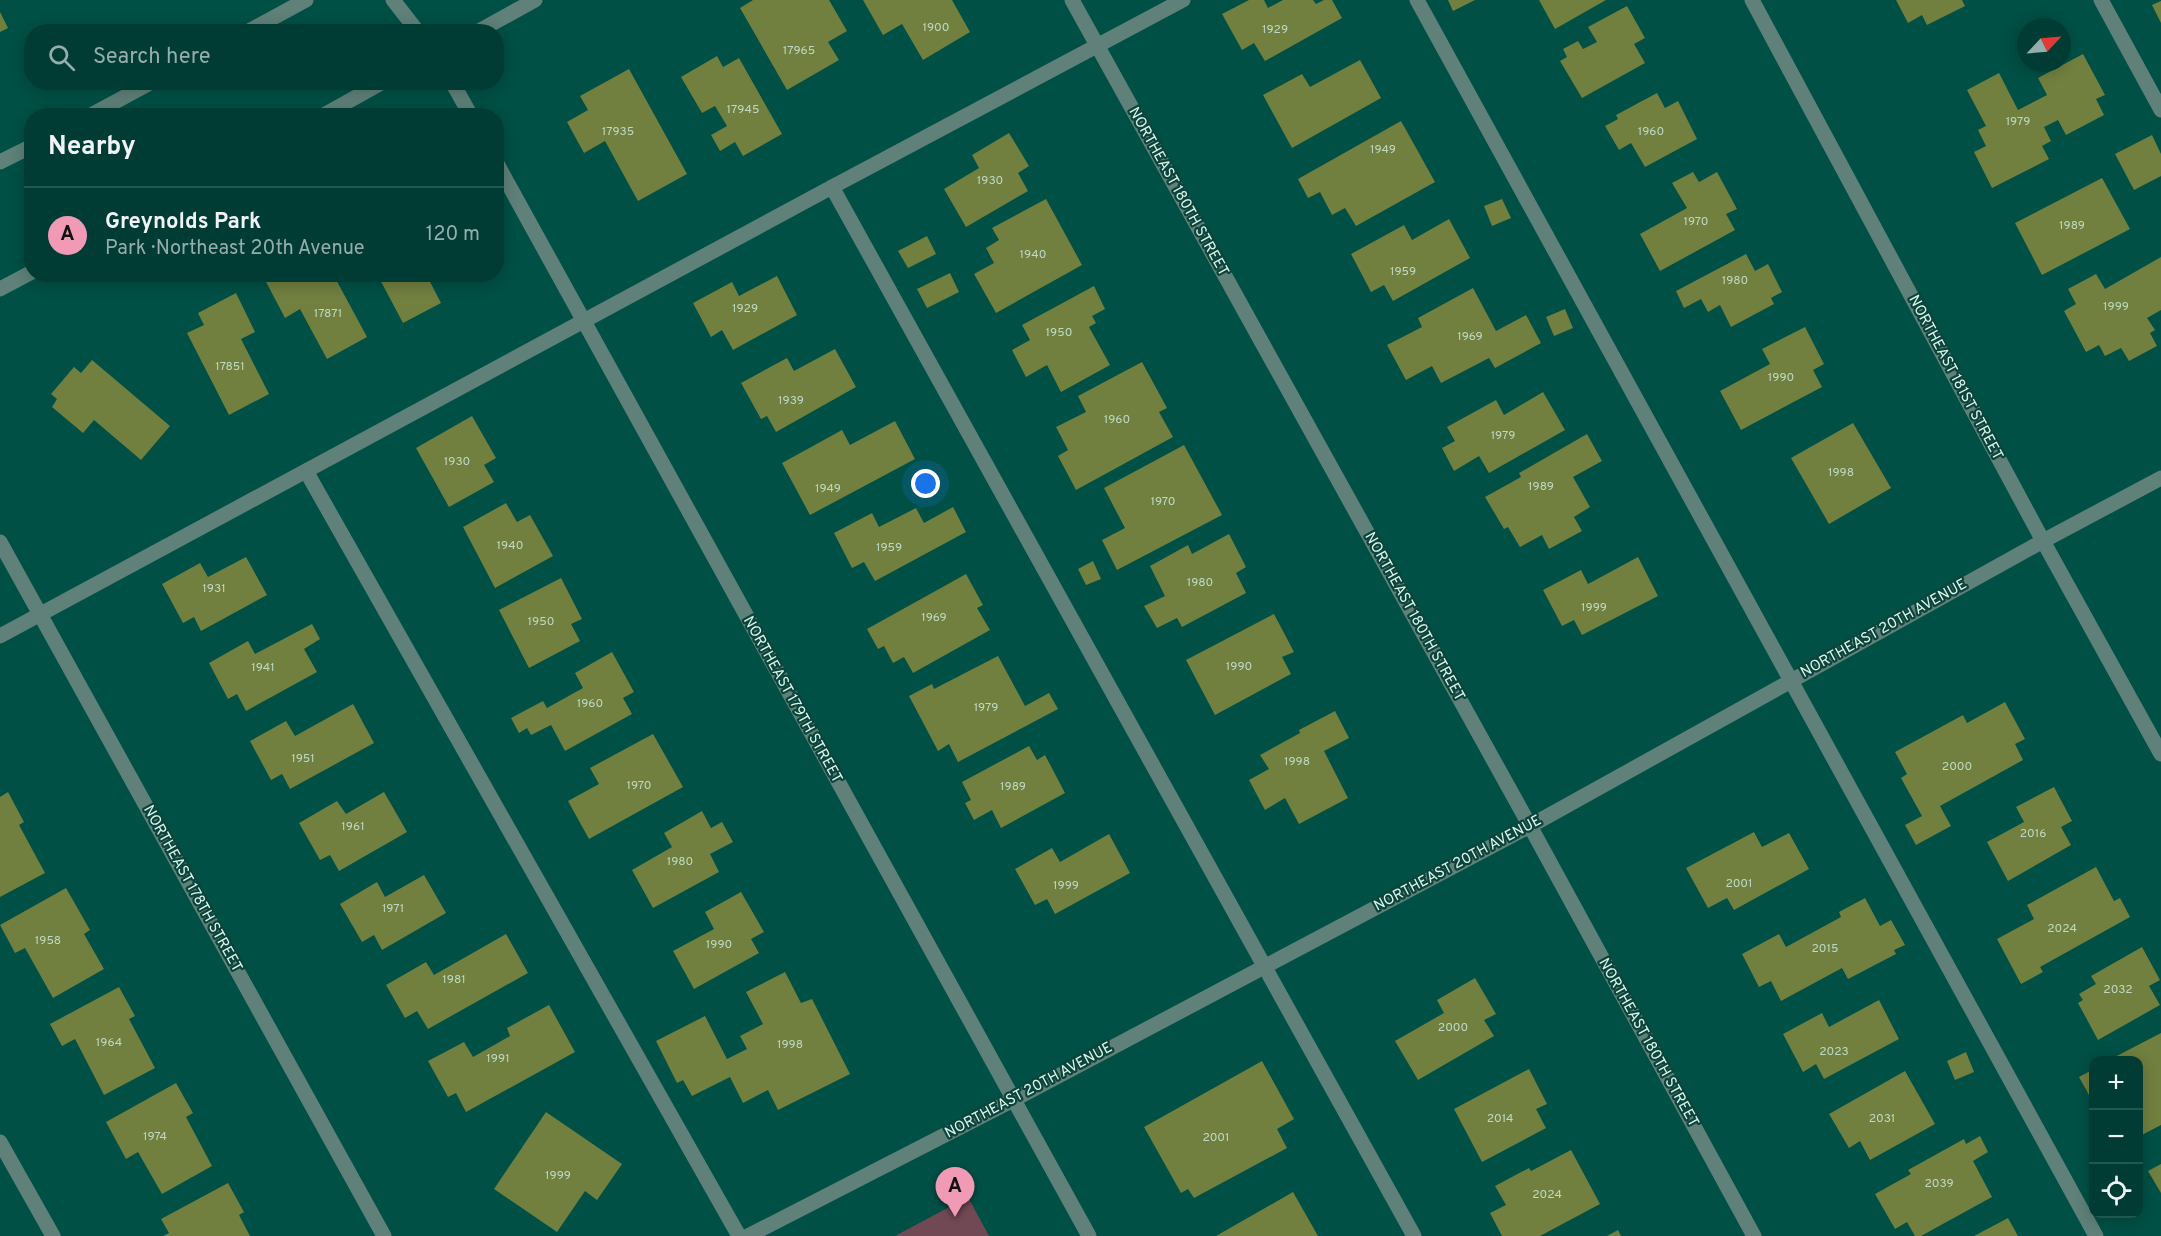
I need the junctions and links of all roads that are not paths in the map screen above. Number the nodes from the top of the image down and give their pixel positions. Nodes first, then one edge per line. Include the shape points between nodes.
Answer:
1 (306, 0) edge
2 (393, 0) edge
3 (535, 0) edge
4 (1072, 0) edge
5 (1183, 0) edge
6 (1417, 0) edge
7 (1752, 0) edge
8 (2101, 0) edge
9 (262, 24) edge
10 (412, 24) edge
11 (492, 24) edge
12 (1097, 46) junction
13 (137, 90) edge
14 (369, 90) edge
15 (456, 90) edge
16 (104, 108) edge
17 (336, 108) edge
18 (467, 108) edge
19 (2161, 110) edge
20 (24, 150) edge
21 (0, 162) edge
22 (504, 176) edge
23 (832, 187) junction
24 (24, 276) edge
25 (0, 289) edge
26 (584, 321) junction
27 (306, 471) junction
28 (2161, 478) edge
29 (2043, 541) junction
30 (0, 542) edge
31 (40, 614) junction
32 (0, 636) edge
33 (1792, 680) junction
34 (2161, 754) edge
35 (1530, 826) junction
36 (1265, 967) junction
37 (1013, 1100) junction
38 (0, 1142) edge
39 (53, 1236) edge
40 (384, 1236) edge
41 (739, 1236) edge
42 (748, 1236) edge
43 (1089, 1236) edge
44 (1414, 1236) edge
45 (1754, 1236) edge
46 (2096, 1236) edge

1 - 9 street
2 - 10 street
3 - 11 street
4 - 12 street, NORTHEAST 180TH STREET
5 - 12 street
6 - 33 street
7 - 29 street, NORTHEAST 181ST STREET
8 - 19 street
12 - 23 street
12 - 35 street, NORTHEAST 180TH STREET
13 - 16 street
14 - 17 street
15 - 18 street
20 - 21 street
22 - 26 street, NORTHEAST 179TH STREET
23 - 26 street
23 - 36 street
24 - 25 street
26 - 27 street
26 - 37 street, NORTHEAST 179TH STREET
27 - 31 street
27 - 41 street
28 - 29 street, NORTHEAST 20TH AVENUE
29 - 33 street, NORTHEAST 20TH AVENUE
29 - 34 street, NORTHEAST 181ST STREET
30 - 31 street, NORTHEAST 178TH STREET
31 - 32 street
31 - 40 street, NORTHEAST 178TH STREET
33 - 35 street, NORTHEAST 20TH AVENUE
33 - 46 street
35 - 36 street, NORTHEAST 20TH AVENUE
35 - 45 street, NORTHEAST 180TH STREET
36 - 37 street, NORTHEAST 20TH AVENUE
36 - 44 street
37 - 42 street, NORTHEAST 20TH AVENUE
37 - 43 street, NORTHEAST 179TH STREET
38 - 39 street

